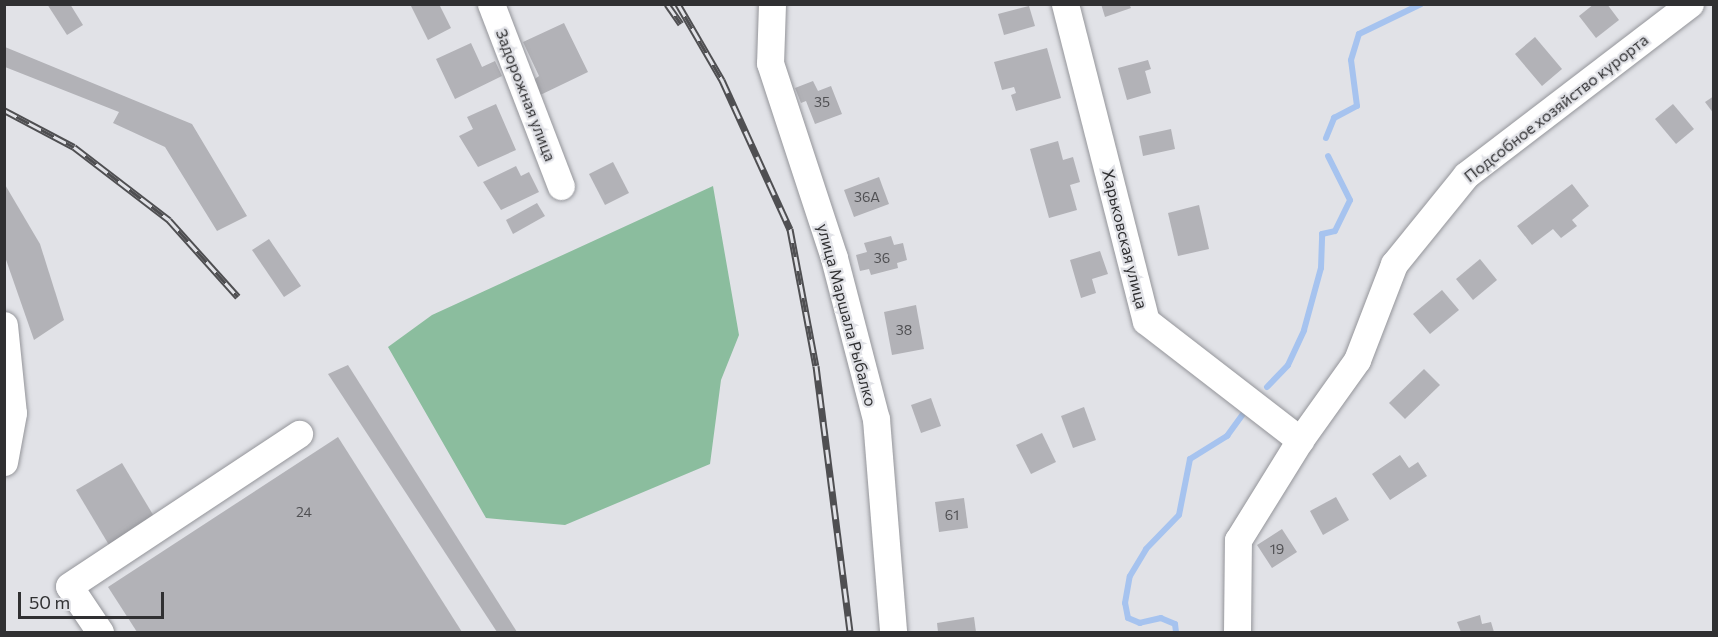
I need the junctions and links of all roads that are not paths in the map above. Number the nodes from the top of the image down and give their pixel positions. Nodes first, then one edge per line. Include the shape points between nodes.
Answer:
1 (491, 4) edge
2 (772, 4) edge
3 (1065, 4) edge
4 (1690, 4) edge
5 (561, 186) dead end
6 (4, 325) edge
7 (299, 434) dead end
8 (1300, 440) junction
9 (4, 462) edge
10 (100, 633) edge
11 (893, 633) edge
12 (1237, 633) edge

1 - 5 street, Задорожная улица
2 - 11 street, улица Маршала Рыбалко via 770,63 834,258 876,419
3 - 8 street, Харьковская улица via 1146,321
4 - 8 street, Подсобное хозяйство курорта via 1466,175 1394,264 1357,360
6 - 9 street via 13,413
7 - 10 street via 69,586
8 - 12 street, Подсобное хозяйство курорта via 1238,540

